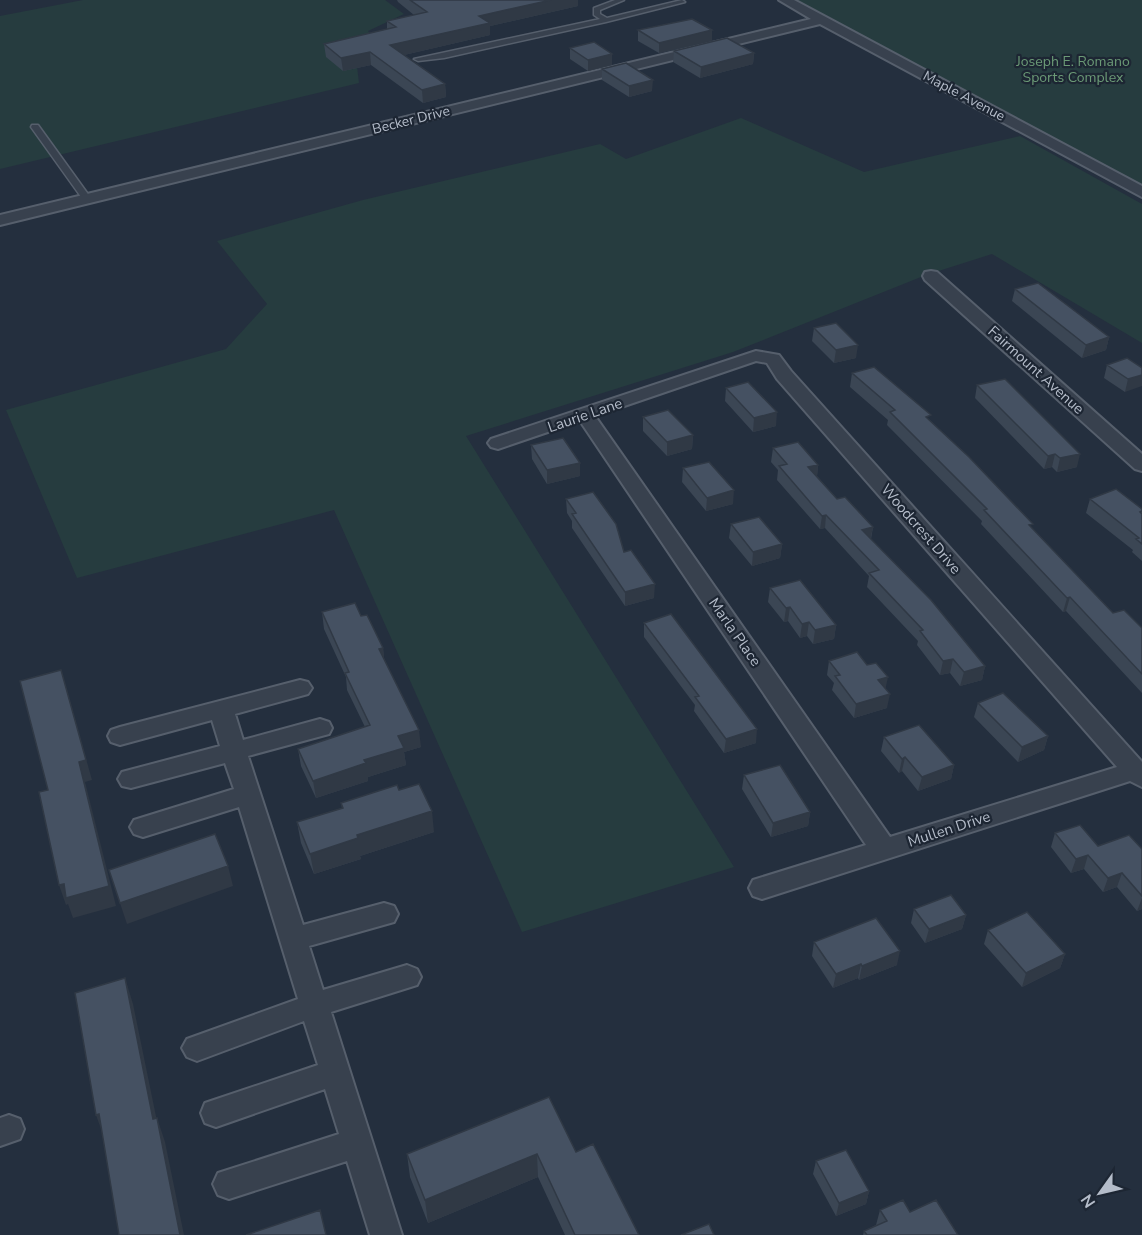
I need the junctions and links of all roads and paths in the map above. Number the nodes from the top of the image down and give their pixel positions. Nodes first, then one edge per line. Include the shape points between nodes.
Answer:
1 (621, 0) edge
2 (785, 0) edge
3 (682, 2) dead end
4 (606, 20) junction
5 (822, 20) junction
6 (418, 59) dead end
7 (35, 127) dead end
8 (1142, 192) edge
9 (87, 199) junction
10 (0, 220) edge
11 (931, 276) dead end
12 (672, 385) joint
13 (585, 415) junction
14 (498, 443) dead end
15 (1142, 465) edge
16 (300, 688) dead end
17 (221, 709) junction
18 (320, 728) dead end
19 (120, 736) dead end
20 (235, 752) junction
21 (1139, 774) edge
22 (131, 779) dead end
23 (249, 794) junction
24 (143, 827) dead end
25 (885, 850) junction
26 (762, 888) dead end
27 (384, 914) dead end
28 (294, 939) junction
29 (407, 977) dead end
30 (315, 1005) junction
31 (197, 1048) dead end
32 (334, 1073) junction
33 (216, 1113) dead end
34 (357, 1143) junction
35 (229, 1184) dead end
36 (386, 1235) edge

1 - 4 lane via 596,9 597,15
2 - 5 street, Maple Avenue
3 - 4 lane
4 - 6 lane
5 - 8 street, Maple Avenue
5 - 9 street, Becker Drive
7 - 9 lane
9 - 10 street, Becker Drive
11 - 15 street, Fairmount Avenue
12 - 13 street, Laurie Lane
12 - 21 street, Woodcrest Drive via 743,359 773,359
13 - 14 street, Laurie Lane
13 - 25 street, Marla Place
16 - 17 street
17 - 19 street
17 - 20 street
18 - 20 street
20 - 22 street
20 - 23 street
21 - 25 street, Mullen Drive
23 - 24 street
23 - 28 street
25 - 26 street, Mullen Drive
27 - 28 street
28 - 30 street
29 - 30 street
30 - 31 street
30 - 32 street
32 - 33 street
32 - 34 street
34 - 35 street
34 - 36 street

